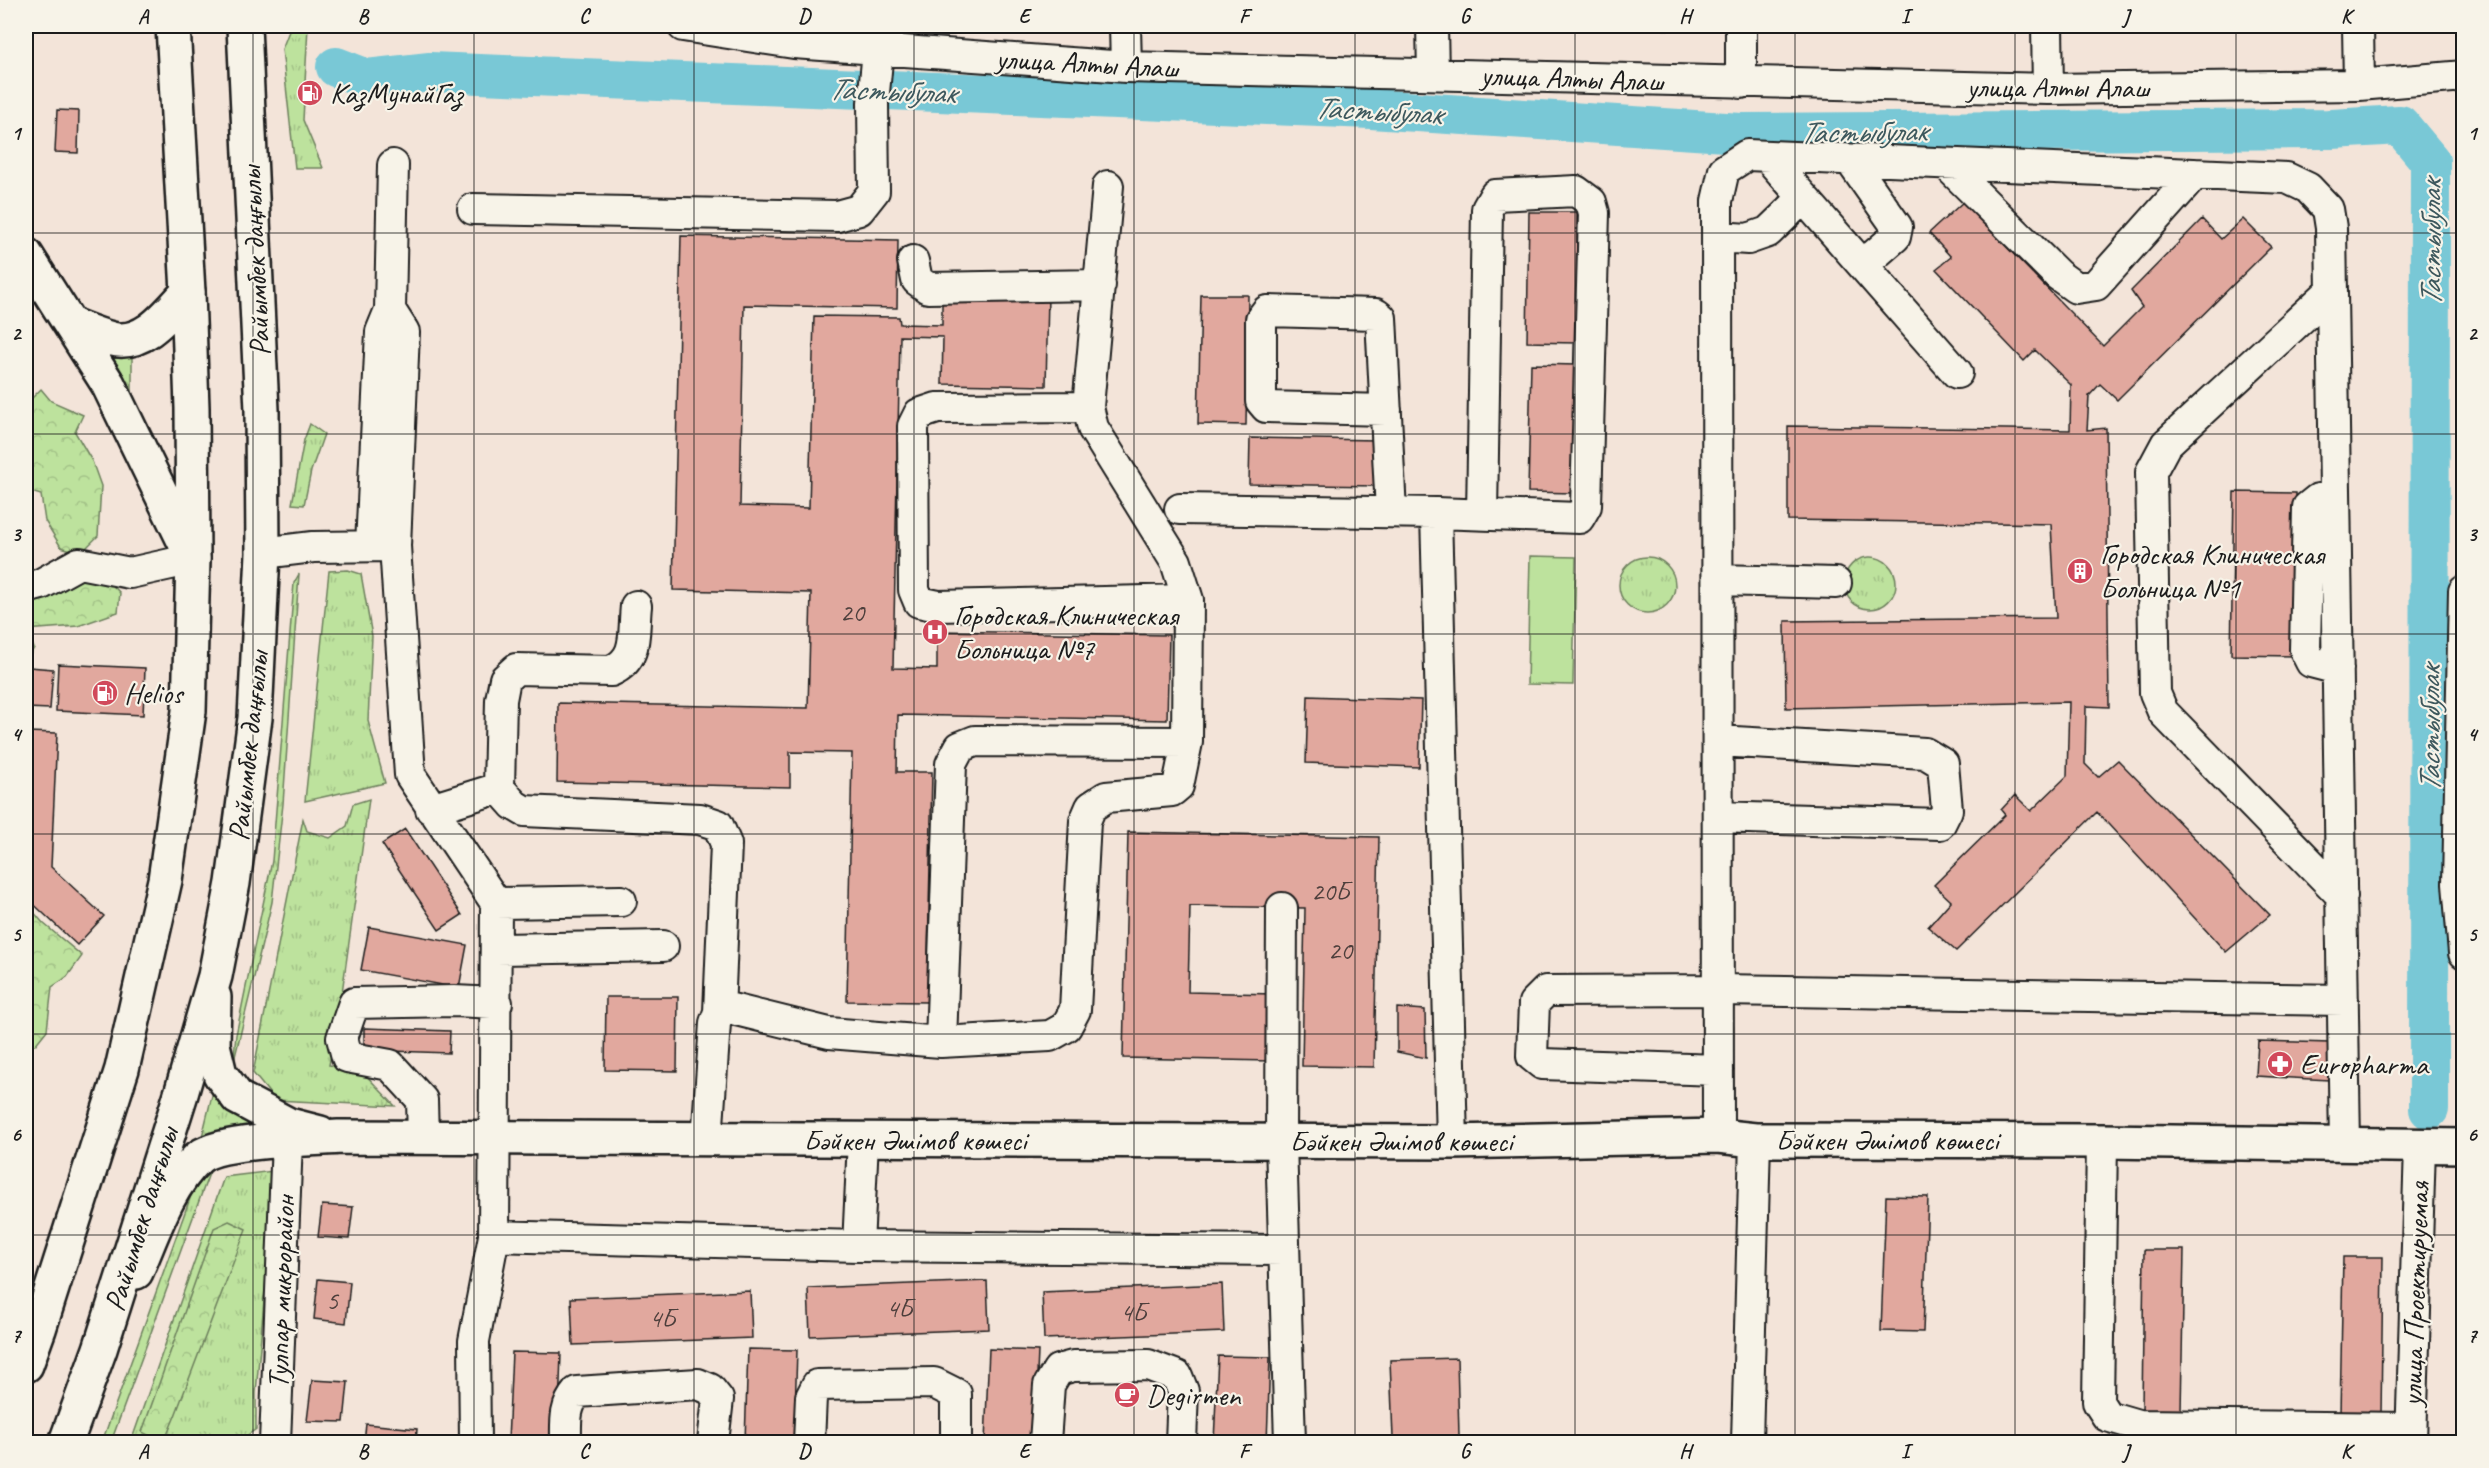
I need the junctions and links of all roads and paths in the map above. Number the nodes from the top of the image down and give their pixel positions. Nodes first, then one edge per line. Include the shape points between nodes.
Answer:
1 (173, 26) edge
2 (683, 26) edge
3 (1125, 26) edge
4 (1432, 26) edge
5 (1741, 26) edge
6 (2047, 26) edge
7 (2358, 26) edge
8 (247, 29) edge
9 (794, 34) edge
10 (1126, 67) junction
11 (1433, 74) junction
12 (2463, 76) edge
13 (875, 77) junction
14 (1741, 83) junction
15 (2359, 86) junction
16 (2048, 89) junction
17 (1767, 156) junction
18 (1850, 160) junction
19 (1946, 164) junction
20 (393, 165) dead end
21 (2195, 174) junction
22 (1108, 186) dead end
23 (1803, 198) junction
24 (473, 209) dead end
25 (1718, 237) junction
26 (26, 255) edge
27 (913, 261) dead end
28 (1863, 265) junction
29 (1101, 285) junction
30 (2332, 290) junction
31 (188, 292) junction
32 (72, 325) junction
33 (1957, 373) dead end
34 (1088, 407) junction
35 (1386, 410) junction
36 (1180, 509) dead end
37 (1391, 512) junction
38 (1436, 513) junction
39 (1482, 514) junction
40 (383, 546) junction
41 (263, 553) junction
42 (193, 559) junction
43 (1718, 580) junction
44 (1836, 583) dead end
45 (26, 588) edge
46 (2463, 591) edge
47 (1188, 600) junction
48 (636, 606) dead end
49 (1718, 741) junction
50 (1186, 742) junction
51 (499, 788) junction
52 (431, 809) junction
53 (1718, 817) junction
54 (2342, 896) junction
55 (621, 901) dead end
56 (496, 903) junction
57 (1282, 908) dead end
58 (663, 946) dead end
59 (496, 949) junction
60 (2463, 953) edge
61 (215, 976) junction
62 (1718, 990) junction
63 (2343, 1000) junction
64 (497, 1003) junction
65 (719, 1012) junction
66 (941, 1042) junction
67 (1718, 1070) junction
68 (1718, 1136) junction
69 (339, 1137) junction
70 (423, 1138) junction
71 (493, 1139) junction
72 (707, 1140) junction
73 (863, 1140) junction
74 (1755, 1140) junction
75 (287, 1141) junction
76 (2102, 1141) junction
77 (1281, 1142) junction
78 (1452, 1142) junction
79 (2345, 1145) junction
80 (2420, 1146) junction
81 (2463, 1146) edge
82 (494, 1236) junction
83 (858, 1246) junction
84 (1282, 1250) junction
85 (100, 1350) junction
86 (26, 1365) edge
87 (2137, 1434) edge
88 (2411, 1435) edge
89 (275, 1442) edge
90 (66, 1443) edge
91 (474, 1443) edge
92 (566, 1443) edge
93 (713, 1443) edge
94 (809, 1443) edge
95 (956, 1443) edge
96 (1045, 1443) edge
97 (1181, 1443) edge
98 (1290, 1443) edge
99 (1747, 1443) edge

1 - 31 main road, Райымбек даңғылы
2 - 9 street, улица Алты Алаш
3 - 10 street
4 - 11 street
5 - 14 street
6 - 16 street
7 - 15 street
8 - 41 main road, Райымбек даңғылы via 262,410
9 - 13 street, улица Алты Алаш
10 - 11 street, улица Алты Алаш
10 - 13 street, улица Алты Алаш
11 - 14 street, улица Алты Алаш
12 - 15 street, улица Алты Алаш
13 - 24 street via 874,191 859,210 837,216
14 - 16 street, улица Алты Алаш
15 - 16 street, улица Алты Алаш
17 - 18 street
17 - 23 street
17 - 25 street via 1747,155 1724,170 1717,201
18 - 19 street
18 - 28 street via 1898,227 1895,237
19 - 21 street
19 - 21 street via 2058,275 2076,288 2096,285
20 - 40 street via 390,310 404,332
21 - 30 street via 2287,178 2308,188 2328,209
22 - 29 street
23 - 25 street via 1768,232 1748,239
23 - 28 street
25 - 43 street
26 - 32 main road
27 - 29 street via 917,280 928,288
28 - 33 street
29 - 34 street
30 - 54 street via 2335,498 2318,499 2308,507 2305,650 2311,662 2338,669
30 - 54 street via 2166,444 2151,472 2151,484 2155,693 2163,712
31 - 32 main road via 158,324 137,338 114,340
31 - 42 main road, Райымбек даңғылы
32 - 42 main road via 108,384
34 - 47 street via 1093,428 1176,562
34 - 47 street via 937,408 919,414 913,426 914,590 919,602 938,606
35 - 35 street via 1381,318 1376,314 1267,311 1261,319 1261,400 1266,407
35 - 37 street
36 - 37 street
37 - 38 street
38 - 39 street
38 - 78 street
39 - 39 street via 1579,518 1586,506 1594,213 1591,202 1576,191 1495,195 1487,209
40 - 41 street via 313,547
40 - 52 street via 410,776
41 - 61 main road, Райымбек даңғылы via 255,718 233,883
42 - 45 street via 130,573 79,563
42 - 86 main road, Райымбек даңғылы via 189,711 165,880 122,1070
43 - 44 street
43 - 49 street
46 - 60 street via 2458,884
47 - 50 street
48 - 51 street via 631,654 624,666 611,671 516,669 505,679
49 - 53 street
49 - 53 street via 1925,753 1943,764 1947,810 1940,824
50 - 66 street via 1178,786 1172,791 1106,797 1091,807 1085,821 1075,1010 1066,1027 1050,1036
50 - 66 street via 975,741 960,747 951,764
51 - 52 street
51 - 65 street via 524,812 700,819 718,825 726,844
52 - 56 street
53 - 62 street
54 - 63 street
55 - 56 street
56 - 59 street
57 - 77 street
58 - 59 street
59 - 64 street
61 - 69 main road via 213,1046 220,1074 238,1098 289,1125
61 - 85 main road, Райымбек даңғылы
62 - 63 street
62 - 67 street
62 - 67 street via 1546,991 1534,1003 1532,1056 1542,1064
63 - 79 street
64 - 70 street via 354,1003 342,1038 348,1057 390,1065 422,1100
64 - 71 street
65 - 66 street via 728,1008 828,1033
65 - 72 street
67 - 68 street
68 - 74 main road, Бәйкен Әшімов көшесі
68 - 78 main road, Бәйкен Әшімов көшесі
69 - 70 main road, Бәйкен Әшімов көшесі
69 - 75 main road
70 - 71 main road, Бәйкен Әшімов көшесі
71 - 72 main road, Бәйкен Әшімов көшесі
71 - 82 street
72 - 73 main road, Бәйкен Әшімов көшесі
73 - 77 main road, Бәйкен Әшімов көшесі
73 - 83 street
74 - 76 main road, Бәйкен Әшімов көшесі
74 - 99 street
75 - 85 main road via 227,1145 199,1157 174,1190
75 - 89 street, Тулпар микрорайон
76 - 79 main road, Бәйкен Әшімов көшесі
76 - 87 street via 2098,1402 2107,1416
77 - 78 main road, Бәйкен Әшімов көшесі
77 - 84 street
79 - 80 main road, Бәйкен Әшімов көшесі
80 - 81 main road, Бәйкен Әшімов көшесі
80 - 88 street, улица Проектируемая
82 - 83 street
82 - 91 street via 474,1341
83 - 84 street
84 - 98 street
85 - 90 main road, Райымбек даңғылы
87 - 88 street
92 - 93 street via 566,1414 569,1401 577,1392 698,1384 710,1389 718,1399
94 - 95 street via 811,1397 817,1384 934,1383 956,1394
96 - 97 street via 1049,1385 1058,1370 1073,1366 1148,1365 1178,1376 1183,1391

